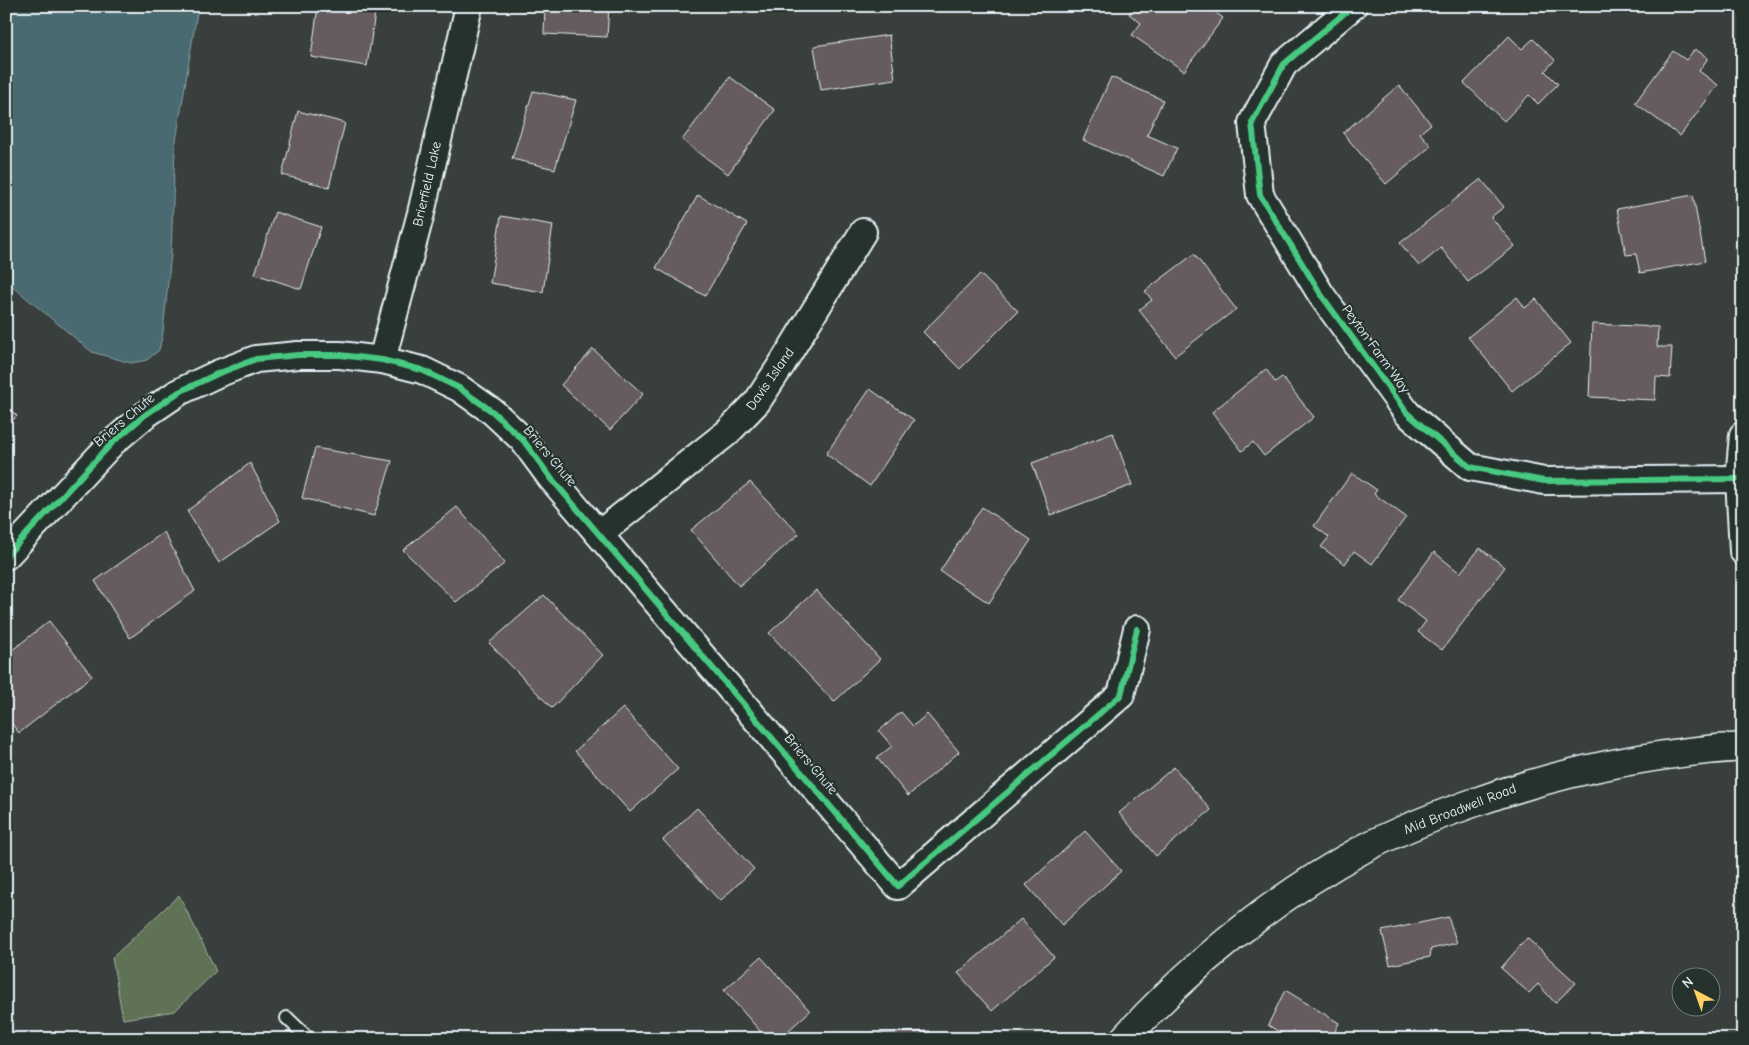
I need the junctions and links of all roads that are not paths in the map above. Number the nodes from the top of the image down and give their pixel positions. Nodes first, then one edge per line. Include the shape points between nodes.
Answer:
1 (469, 6) edge
2 (1353, 6) edge
3 (862, 232) dead end
4 (382, 360) junction
5 (1743, 435) edge
6 (1739, 479) junction
7 (599, 534) junction
8 (1743, 551) edge
9 (6, 556) edge
10 (1137, 629) dead end
11 (1743, 747) edge
12 (287, 1018) dead end
13 (309, 1039) edge
14 (1124, 1039) edge

1 - 4 street, Brierfield Lake via 421,213
2 - 6 street, Peyton Farm Way via 1284,64 1252,123 1260,195 1322,296 1407,413 1470,467 1544,481
3 - 7 street, Davis Island via 757,402 728,432
4 - 7 street, Briers Chute via 422,370 459,388 493,412 523,440
4 - 9 street, Briers Chute via 298,355 256,360 179,392 112,442
5 - 6 street
6 - 8 street
7 - 10 street, Briers Chute via 898,886 1121,695
11 - 14 street, Mid Broadwell Road via 1632,759 1516,787 1423,820 1363,850 1283,899 1207,958 1150,1010
12 - 13 lane

